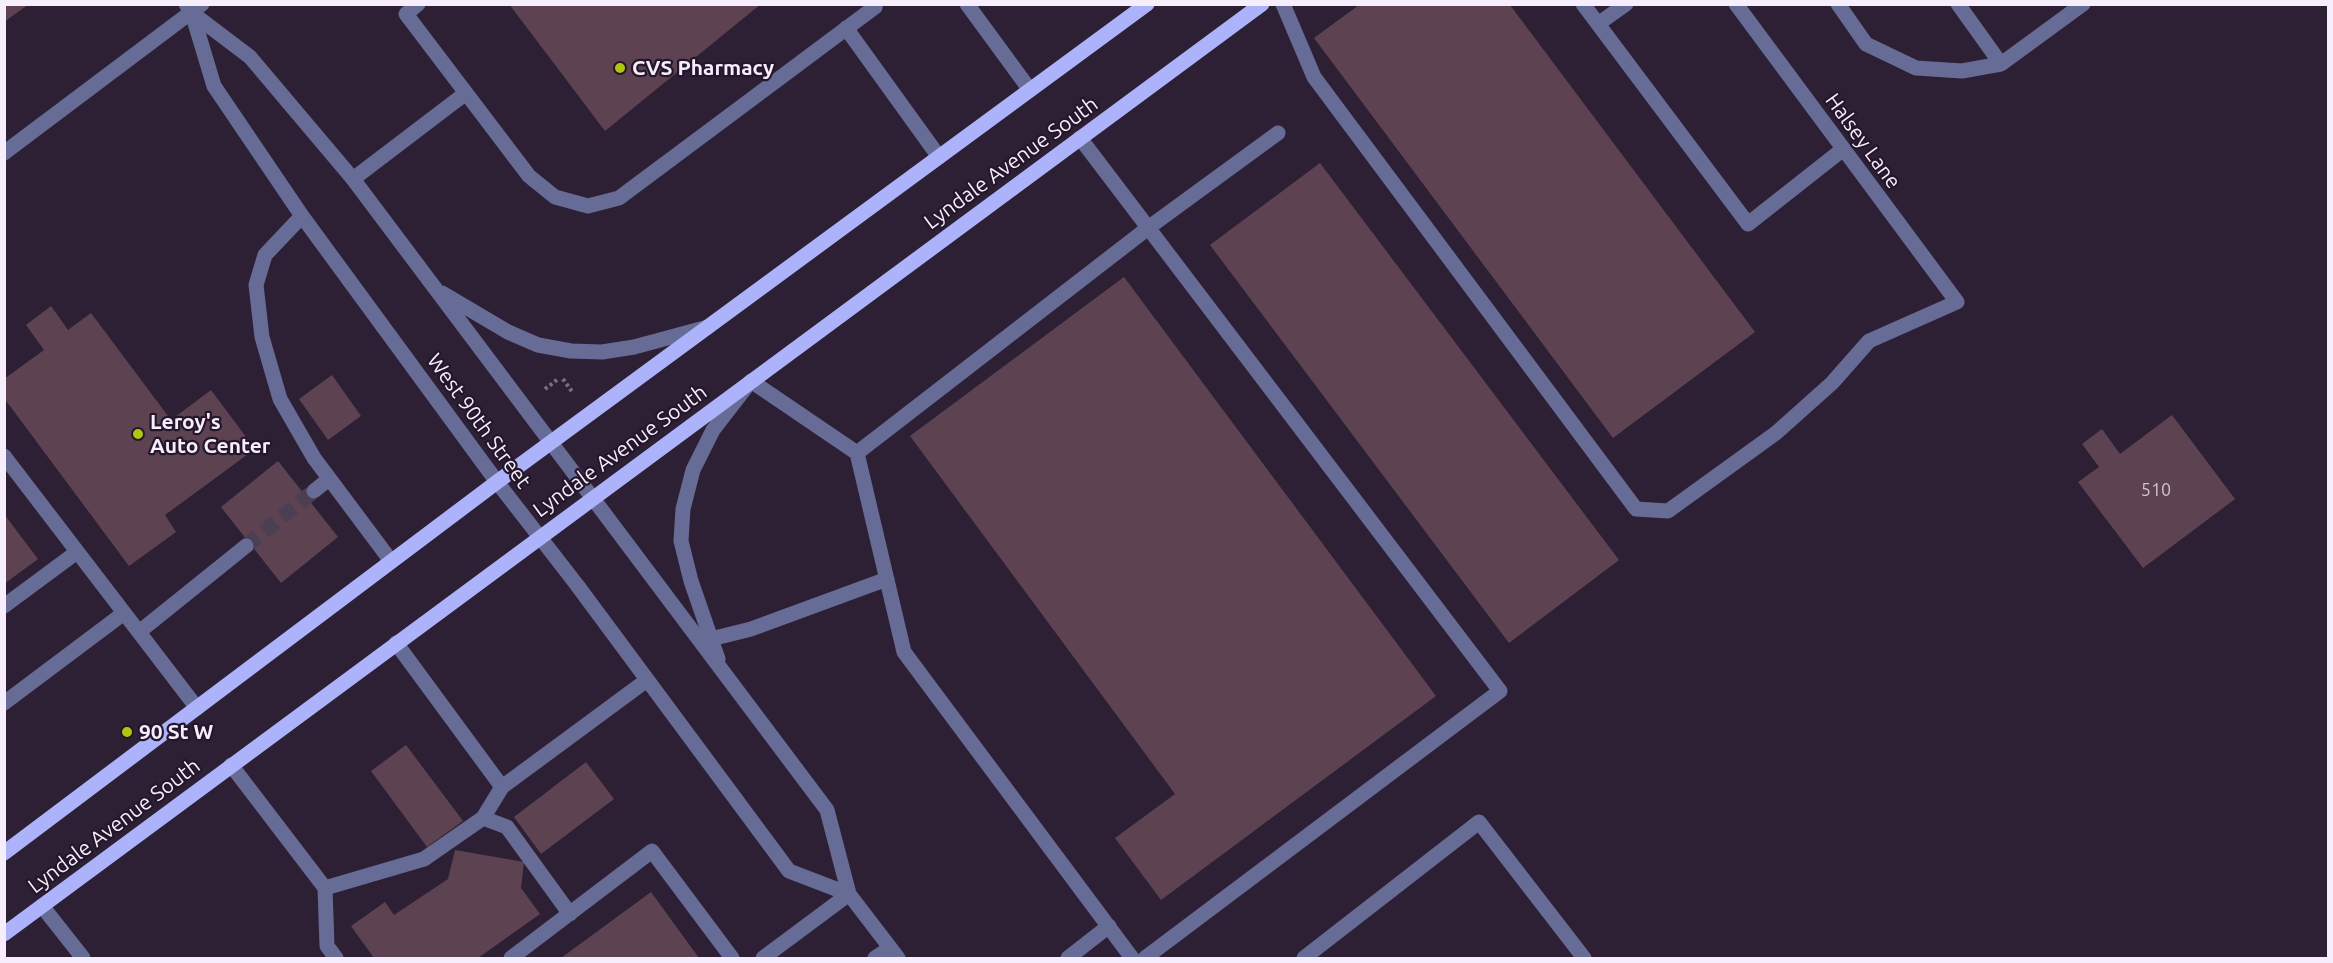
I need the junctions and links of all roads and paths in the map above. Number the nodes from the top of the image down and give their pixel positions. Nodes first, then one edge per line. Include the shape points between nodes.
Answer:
1 (418, 4) edge
2 (874, 4) edge
3 (967, 4) edge
4 (1147, 4) edge
5 (1262, 4) edge
6 (1283, 4) edge
7 (1583, 4) edge
8 (1626, 4) edge
9 (1736, 4) edge
10 (1838, 4) edge
11 (1958, 4) edge
12 (2082, 4) edge
13 (193, 7) edge
14 (1598, 24) junction
15 (846, 28) junction
16 (2001, 64) junction
17 (1030, 90) junction
18 (466, 93) junction
19 (1278, 133) dead end
20 (1080, 138) junction
21 (1842, 150) junction
22 (4, 153) edge
23 (939, 157) junction
24 (352, 179) junction
25 (302, 216) junction
26 (1148, 228) junction
27 (436, 289) junction
28 (708, 327) junction
29 (561, 376) dead end
30 (751, 381) junction
31 (575, 395) dead end
32 (549, 443) junction
33 (857, 453) junction
34 (4, 456) edge
35 (329, 479) junction
36 (496, 482) junction
37 (314, 491) tunnel mouth
38 (591, 498) junction
39 (540, 536) junction
40 (246, 546) tunnel mouth
41 (77, 552) junction
42 (392, 561) junction
43 (887, 579) junction
44 (4, 606) edge
45 (124, 614) junction
46 (139, 632) junction
47 (711, 639) junction
48 (396, 643) junction
49 (723, 673) junction
50 (647, 680) junction
51 (4, 703) edge
52 (197, 708) junction
53 (231, 765) junction
54 (502, 787) junction
55 (483, 818) junction
56 (4, 853) edge
57 (325, 888) junction
58 (849, 894) junction
59 (42, 906) junction
60 (570, 914) junction
61 (1109, 926) junction
62 (4, 934) edge
63 (894, 953) edge
64 (83, 958) edge
65 (336, 958) edge
66 (511, 958) edge
67 (732, 958) edge
68 (763, 958) edge
69 (875, 958) edge
70 (1068, 958) edge
71 (1132, 958) edge
72 (1145, 958) edge
73 (1304, 958) edge
74 (1584, 958) edge

1 - 18 street via 406,14
2 - 15 street
3 - 17 street
4 - 17 main road
5 - 20 main road, Lyndale Avenue South
6 - 21 street, Halsey Lane via 1314,77 1636,509 1668,511 1776,433 1832,383 1869,340 1956,302
7 - 14 street
8 - 14 street
9 - 21 street, Halsey Lane
10 - 16 street via 1866,44 1916,68 1962,71
11 - 16 street
12 - 16 street
13 - 22 street
13 - 24 street, West 90th Street via 250,57
13 - 25 street, West 90th Street via 214,86
14 - 21 street via 1749,224
15 - 18 street via 619,198 588,206 555,197 529,176
15 - 23 street
17 - 23 main road
18 - 24 street
19 - 26 street
20 - 26 street
20 - 30 main road, Lyndale Avenue South
23 - 28 main road
24 - 27 street, West 90th Street
25 - 35 street via 265,255 256,285 262,337 280,399
25 - 36 street, West 90th Street
26 - 33 street
26 - 72 street via 1500,691
27 - 28 street via 508,332 538,345 571,351 634,347
27 - 32 street, West 90th Street
28 - 32 main road
29 - 31 path
30 - 33 street
30 - 38 main road, Lyndale Avenue South
30 - 47 street via 713,430 693,470 683,509 681,542
32 - 36 main road
32 - 38 street, West 90th Street
33 - 43 street
34 - 41 street
35 - 37 street
35 - 42 street
36 - 39 street, West 90th Street
36 - 42 main road
38 - 39 main road, Lyndale Avenue South
38 - 49 street, West 90th Street
39 - 48 main road, Lyndale Avenue South
39 - 50 street, West 90th Street
40 - 46 street
41 - 44 street
41 - 45 street
42 - 52 main road
43 - 47 street via 751,629
43 - 61 street via 904,652
45 - 46 street
45 - 51 street
46 - 52 street
47 - 49 street
48 - 53 main road, Lyndale Avenue South
48 - 54 street
49 - 58 street, West 90th Street via 826,810
50 - 54 street
50 - 58 street, West 90th Street via 789,871
52 - 56 main road
53 - 57 street
53 - 59 main road, Lyndale Avenue South
54 - 55 street
55 - 57 street via 424,859
55 - 60 street via 507,827
57 - 65 street via 327,946
58 - 63 street, West 90th Street
58 - 68 street
59 - 62 main road, Lyndale Avenue South
59 - 64 street
60 - 66 street
60 - 67 street via 652,851
61 - 70 street
61 - 71 street
63 - 69 street
73 - 74 street via 1479,822

